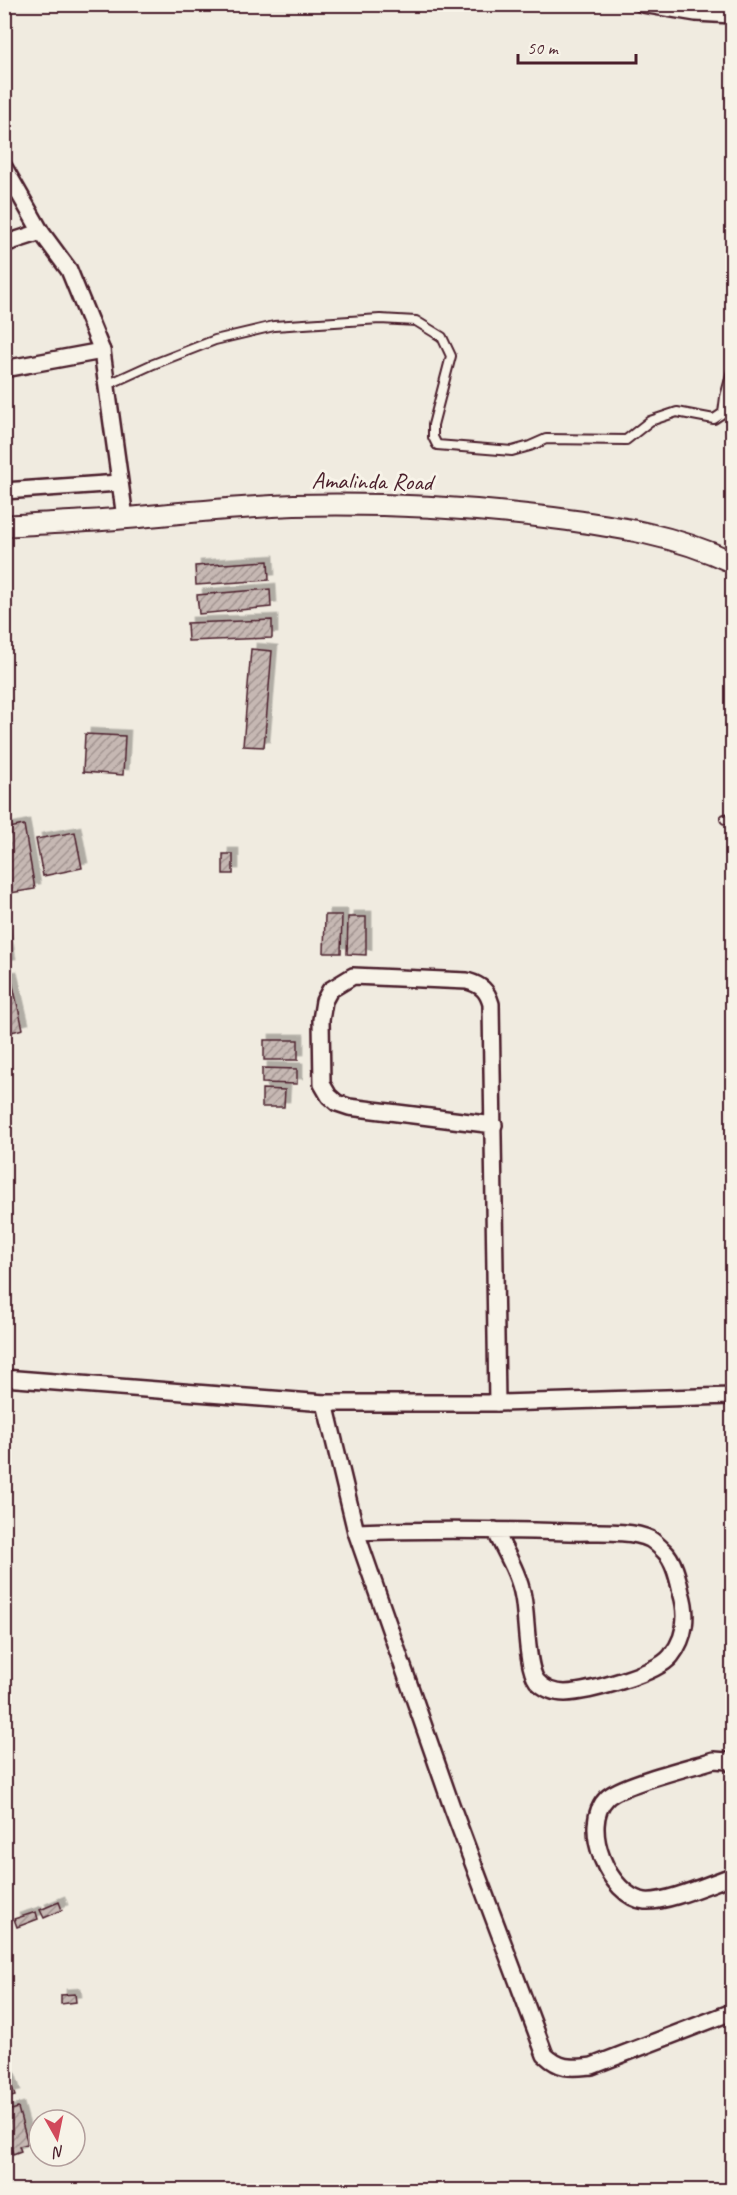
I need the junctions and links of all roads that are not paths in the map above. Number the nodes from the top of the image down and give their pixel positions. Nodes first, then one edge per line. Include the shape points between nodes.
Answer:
1 (642, 4) edge
2 (696, 9) edge
3 (732, 15) edge
4 (4, 167) edge
5 (41, 232) junction
6 (4, 244) edge
7 (102, 351) junction
8 (4, 369) edge
9 (732, 371) edge
10 (107, 385) junction
11 (119, 483) junction
12 (4, 491) edge
13 (125, 518) junction
14 (4, 526) edge
15 (732, 562) edge
16 (494, 1125) junction
17 (4, 1378) edge
18 (732, 1396) edge
19 (325, 1403) junction
20 (497, 1403) junction
21 (495, 1530) junction
22 (356, 1533) junction
23 (732, 1764) edge
24 (732, 1876) edge
25 (732, 2012) edge

1 - 2 street
2 - 3 street
4 - 5 street
5 - 6 street
5 - 7 street via 69,270
7 - 8 street
7 - 10 street
9 - 10 lane via 723,413 714,419 677,412 650,421 626,440 546,439 513,451 436,445 433,425 451,356 442,337 416,321 380,319 274,326 215,340
10 - 11 street
11 - 12 street
11 - 13 street
13 - 14 street, Amalinda Road
13 - 15 street, Amalinda Road via 294,505 467,509 624,528 669,538
16 - 16 street via 491,1004 488,993 478,984 353,976 330,990 321,1020 322,1083 337,1103
16 - 20 street
17 - 19 street
18 - 20 street
19 - 20 street
19 - 22 street
21 - 21 street via 523,1596 531,1668 536,1681 548,1690 566,1693 621,1682 670,1658 683,1636 686,1608 666,1553 650,1539 627,1534
21 - 22 street
22 - 25 street via 452,1807 545,2055 555,2065 592,2066
23 - 24 street via 714,1760 609,1796 601,1804 595,1830 600,1855 629,1896 661,1900

